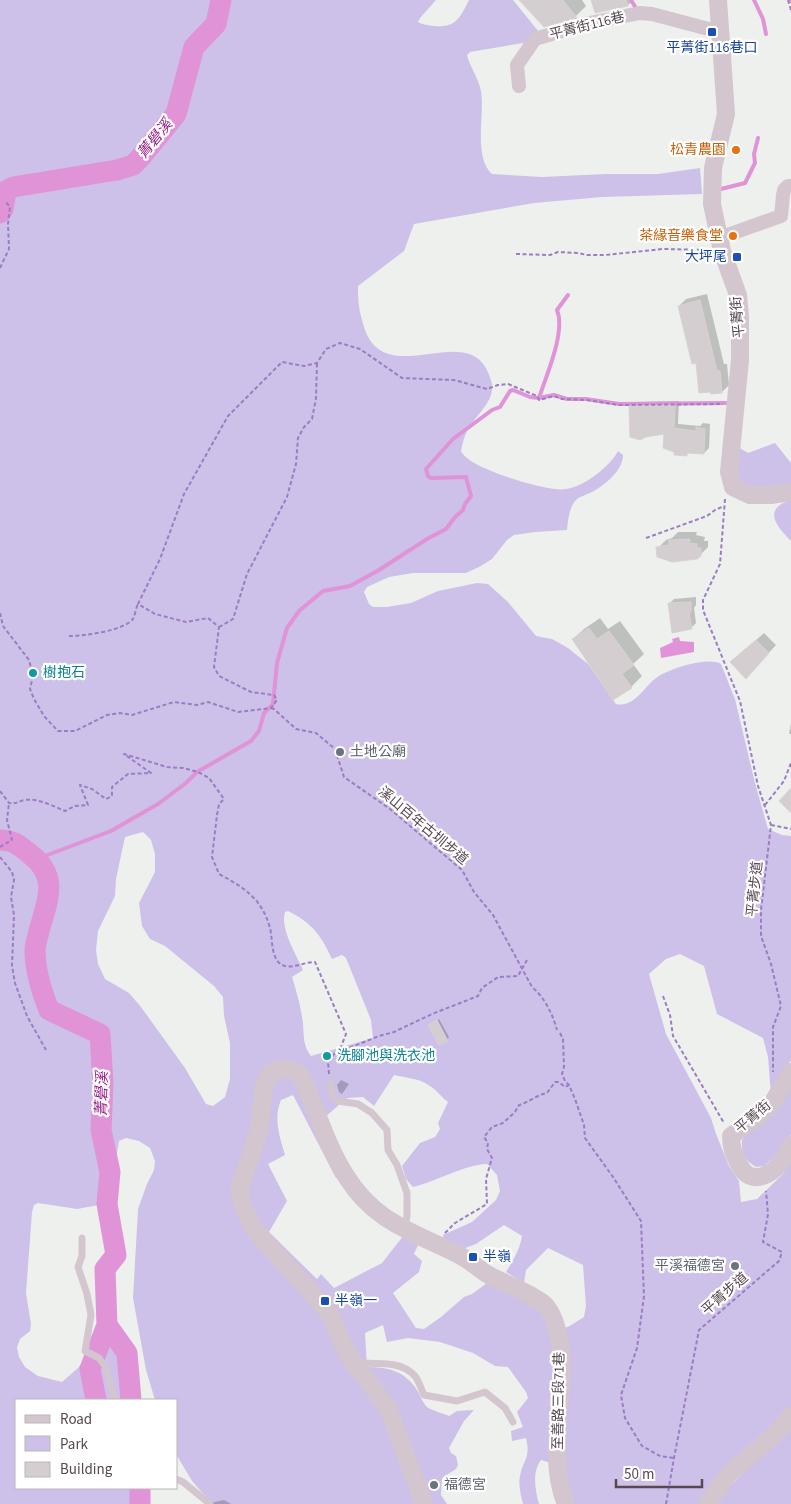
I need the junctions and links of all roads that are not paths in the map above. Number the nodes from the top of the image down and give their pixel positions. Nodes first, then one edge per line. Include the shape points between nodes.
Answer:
1 (718, 0) edge
2 (720, 32) junction
3 (519, 86) dead end
4 (791, 186) edge
5 (720, 244) junction
6 (791, 492) edge
7 (791, 1072) edge
8 (330, 1083) road end
9 (791, 1145) edge
10 (405, 1231) junction
11 (82, 1238) dead end
12 (354, 1363) junction
13 (115, 1399) edge
14 (791, 1416) edge
15 (513, 1422) dead end
16 (178, 1480) edge
17 (210, 1504) edge
18 (424, 1504) edge
19 (566, 1504) edge
20 (707, 1504) edge

1 - 2 street, 平菁街
2 - 3 street, 平菁街116巷 via 646,14 589,22 535,39 517,65
2 - 5 street, 平菁街 via 726,114 711,187
4 - 5 street via 784,190 781,216
5 - 6 street, 平菁街 via 738,295 740,316 740,360 729,472 733,487 750,495
7 - 9 street, 平菁街 via 773,1102 731,1136 731,1147 742,1171 756,1178 764,1176 781,1162
8 - 10 lane via 333,1096 338,1101 358,1104 372,1113 387,1130 388,1150 407,1193
10 - 12 street, 至善路三段71巷 via 363,1200 346,1177 333,1154 301,1076 292,1070 271,1072 264,1084 259,1131 239,1190 244,1209 254,1229 330,1314
10 - 19 street, 至善路三段71巷 via 461,1256 547,1306 557,1325 562,1360 557,1464
11 - 13 lane via 78,1267 91,1315 85,1352 99,1358 105,1366
12 - 15 lane via 392,1364 402,1368 415,1377 424,1395 457,1401 484,1392 505,1408
12 - 18 street, 至善路三段71巷 via 388,1408
14 - 20 street via 728,1475
16 - 17 lane

